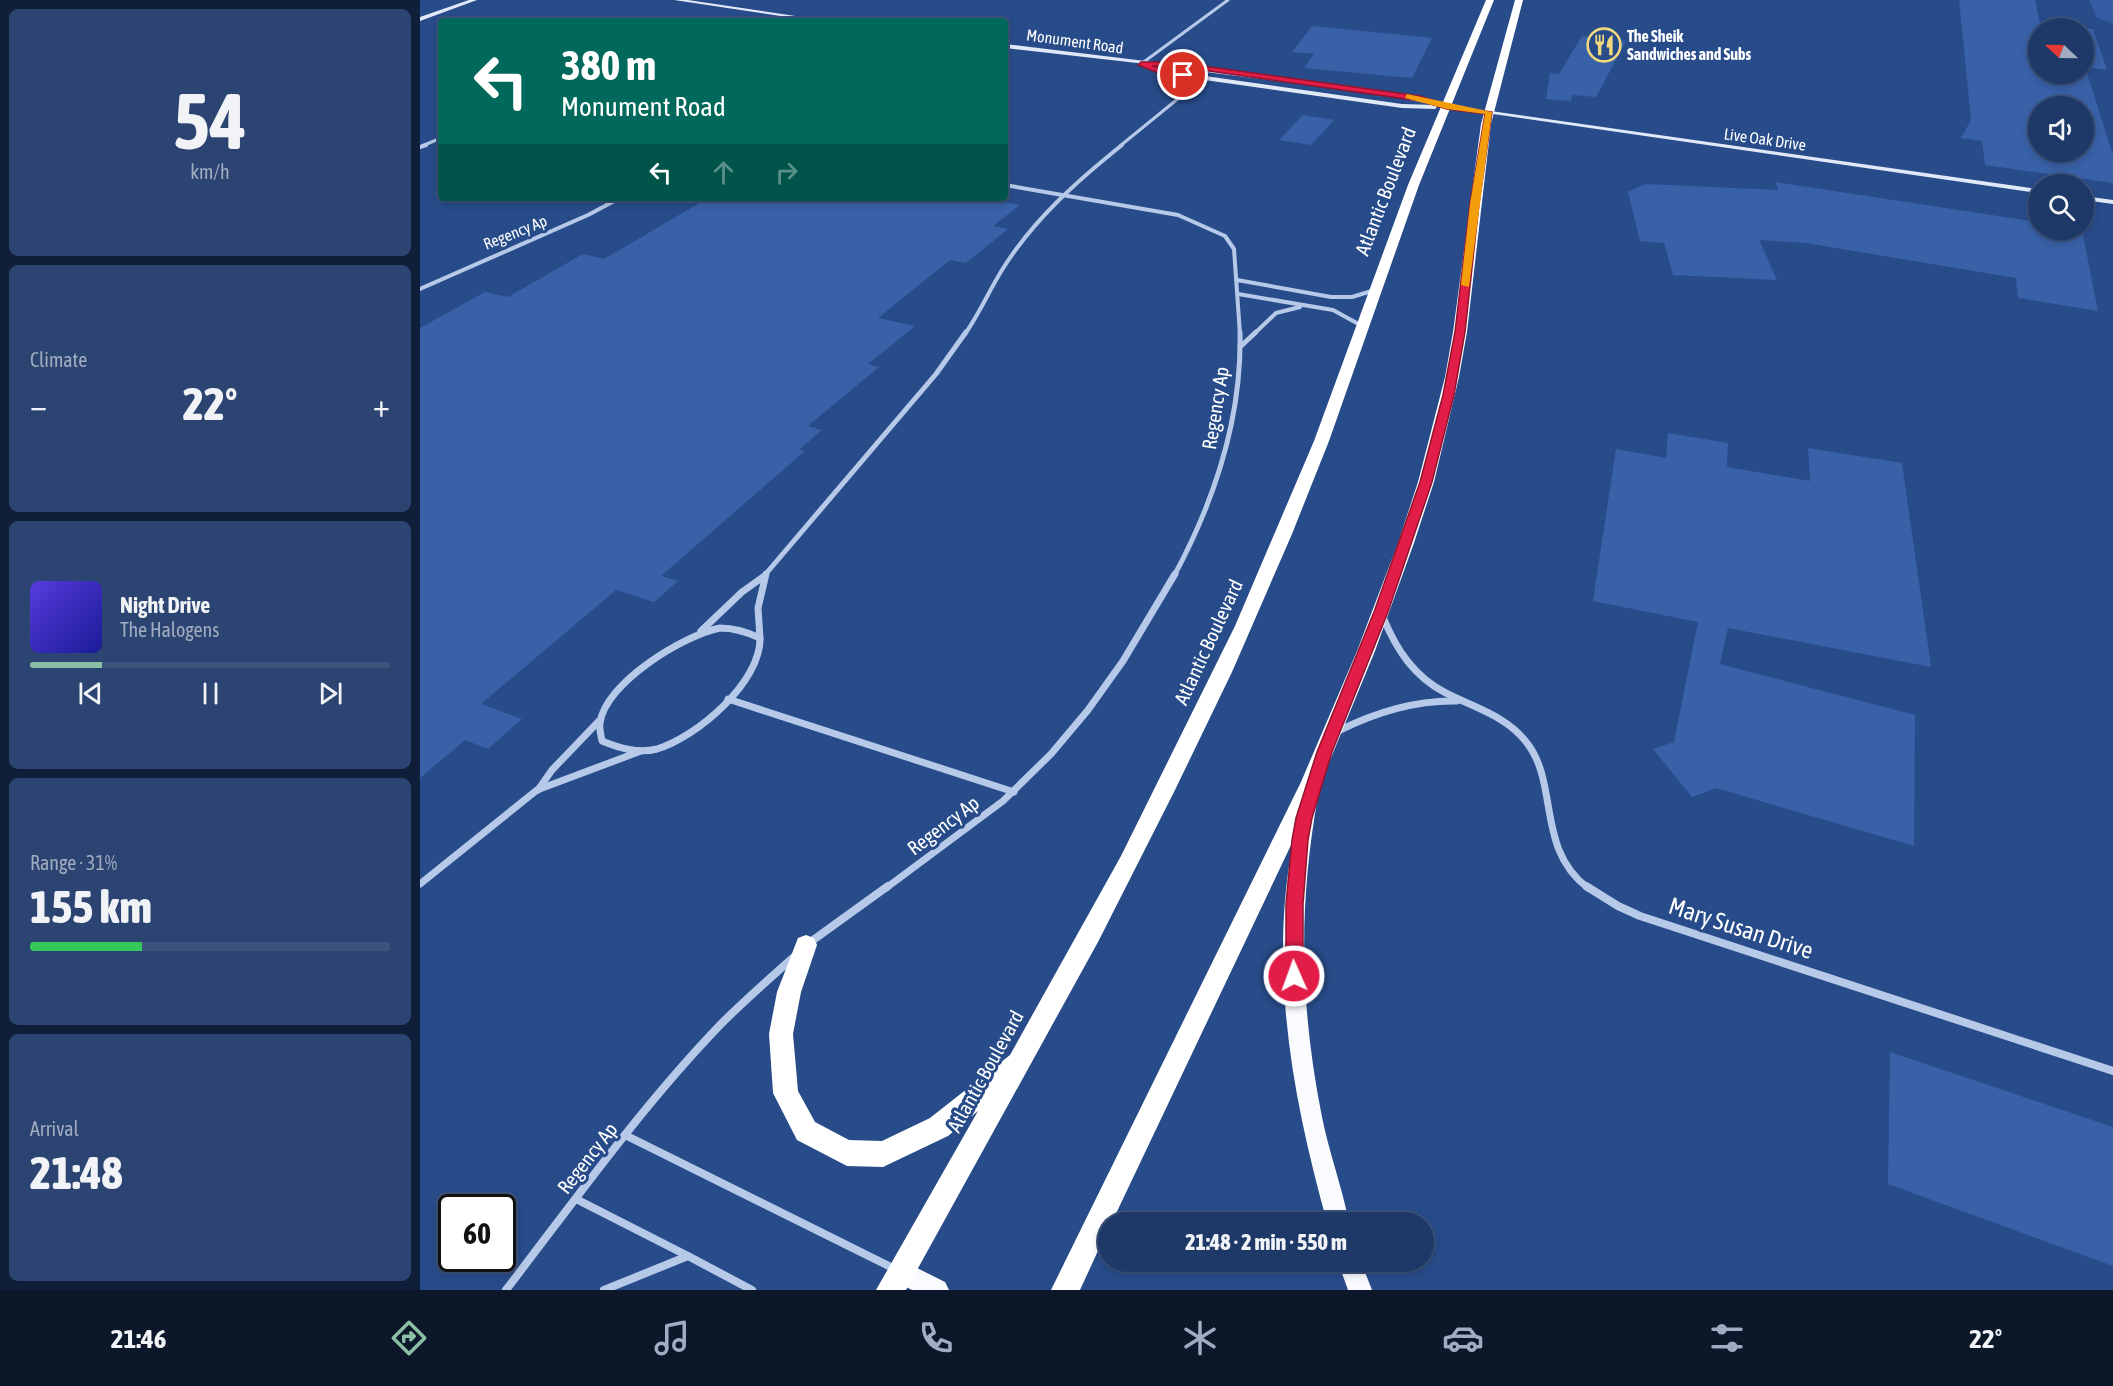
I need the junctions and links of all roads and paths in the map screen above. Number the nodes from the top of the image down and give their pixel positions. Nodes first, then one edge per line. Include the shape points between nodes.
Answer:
1 (474, 0) edge
2 (677, 0) edge
3 (1228, 0) edge
4 (1490, 0) edge
5 (1519, 0) edge
6 (805, 18) edge
7 (420, 19) edge
8 (1008, 46) edge
9 (1141, 64) junction
10 (1185, 93) dead end
11 (1447, 107) junction
12 (1488, 112) junction
13 (438, 139) edge
14 (420, 147) edge
15 (1008, 186) edge
16 (2028, 190) edge
17 (1063, 196) junction
18 (2094, 199) edge
19 (614, 201) edge
20 (2113, 202) edge
21 (1237, 280) junction
22 (420, 289) edge
23 (1376, 290) junction
24 (1238, 294) junction
25 (1308, 306) junction
26 (1364, 327) junction
27 (1240, 347) junction
28 (764, 576) junction
29 (1381, 612) junction
30 (701, 631) junction
31 (760, 638) junction
32 (728, 699) junction
33 (1464, 701) junction
34 (599, 721) junction
35 (1331, 735) junction
36 (642, 751) junction
37 (537, 790) junction
38 (1014, 792) junction
39 (420, 884) edge
40 (806, 945) junction
41 (1021, 1059) junction
42 (2113, 1071) edge
43 (625, 1135) junction
44 (576, 1199) junction
45 (1335, 1212) edge
46 (688, 1256) junction
47 (1354, 1272) edge
48 (896, 1281) edge
49 (506, 1290) edge
50 (604, 1290) edge
51 (752, 1290) edge
52 (937, 1290) edge
53 (1065, 1290) edge
54 (1360, 1290) edge

1 - 7 main road
2 - 6 main road
3 - 9 street
4 - 11 highway, Atlantic Boulevard
5 - 12 highway
8 - 9 main road, Monument Road
9 - 11 main road, Monument Road via 1162,72 1372,102
10 - 17 street
11 - 12 main road, Monument Road
11 - 23 highway, Atlantic Boulevard via 1415,179
12 - 16 main road, Live Oak Drive
12 - 29 highway via 1460,332 1448,395 1426,482
13 - 14 street
15 - 17 street, Regency Ap
17 - 21 street, Regency Ap via 1178,215 1211,228 1225,236 1234,249
17 - 28 street via 1026,236 936,374
18 - 20 main road
19 - 22 street, Regency Ap
21 - 23 street via 1331,297 1352,297
21 - 24 street, Regency Ap
23 - 26 highway, Atlantic Boulevard
24 - 25 street
24 - 27 street, Regency Ap
25 - 26 street via 1333,310
25 - 27 street via 1276,314
26 - 41 highway, Atlantic Boulevard via 1271,564 1215,688 1138,843
27 - 38 street, Regency Ap via 1238,394 1229,442 1176,573 1110,682
28 - 30 street
28 - 31 street via 758,610
29 - 33 street, Mary Susan Drive via 1395,644 1415,672 1442,692
29 - 35 highway
30 - 31 street via 739,629
30 - 34 street via 680,640 633,677
31 - 32 street via 752,673
32 - 36 street via 698,726 664,747
32 - 38 street
33 - 35 street, Mary Susan Drive via 1396,708
33 - 42 street, Mary Susan Drive via 1500,717 1528,744 1540,768 1557,851 1584,886 1609,903
34 - 36 street via 602,741 618,749
34 - 37 street
35 - 45 main road via 1310,795 1300,840 1294,942 1301,1059 1317,1145
35 - 53 highway
36 - 37 street
37 - 39 street
38 - 40 street, Regency Ap
40 - 41 highway via 789,992 781,1034 786,1093 806,1131 847,1153 884,1154 939,1127
40 - 43 street, Regency Ap via 712,1033
41 - 48 highway, Atlantic Boulevard
43 - 44 street, Regency Ap
43 - 48 street
44 - 46 street
44 - 49 street, Regency Ap
46 - 50 street
46 - 51 street
47 - 54 main road
48 - 52 main road

